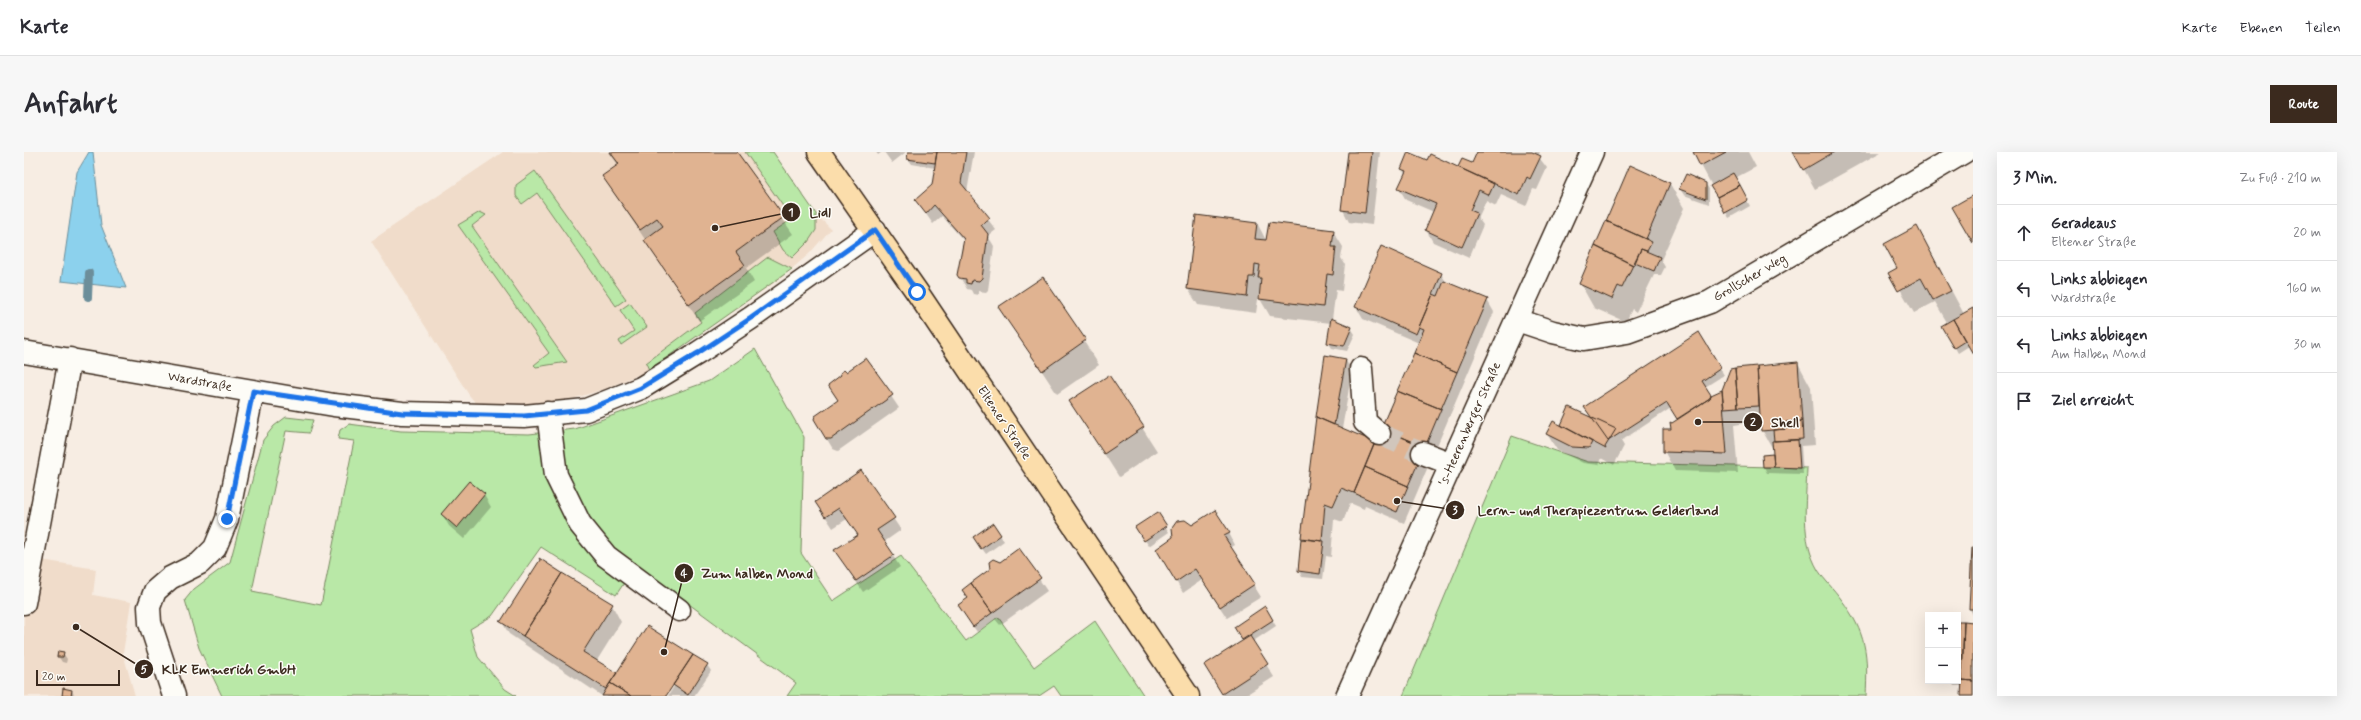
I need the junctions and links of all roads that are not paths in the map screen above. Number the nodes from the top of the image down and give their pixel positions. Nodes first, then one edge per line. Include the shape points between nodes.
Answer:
1 (819, 152) edge
2 (1592, 152) edge
3 (1964, 152) edge
4 (875, 230) junction
5 (1517, 320) junction
6 (24, 352) edge
7 (70, 358) junction
8 (1361, 369) dead end
9 (253, 391) junction
10 (548, 414) junction
11 (1379, 434) tunnel mouth
12 (1423, 453) tunnel mouth
13 (1452, 464) junction
14 (24, 603) edge
15 (679, 610) dead end
16 (174, 696) edge
17 (1188, 696) edge
18 (1347, 696) edge

1 - 4 main road, Eltener Straße
2 - 5 street, 's-Heerenberger Straße
3 - 5 street, Grollscher Weg via 1710,302 1626,332 1584,338 1553,332
4 - 10 street, Wardstraße via 751,318 641,388 586,410
4 - 17 main road, Eltener Straße
5 - 13 street, 's-Heerenberger Straße
6 - 7 street, Wardstraße
7 - 9 street, Wardstraße
7 - 14 street
8 - 11 street via 1365,422
9 - 10 street, Wardstraße via 402,413 524,416
9 - 16 street via 227,519 215,548 200,563 170,578 155,591 149,607 150,623
10 - 15 street via 556,475 580,524 606,556
12 - 13 street
13 - 18 street, 's-Heerenberger Straße

